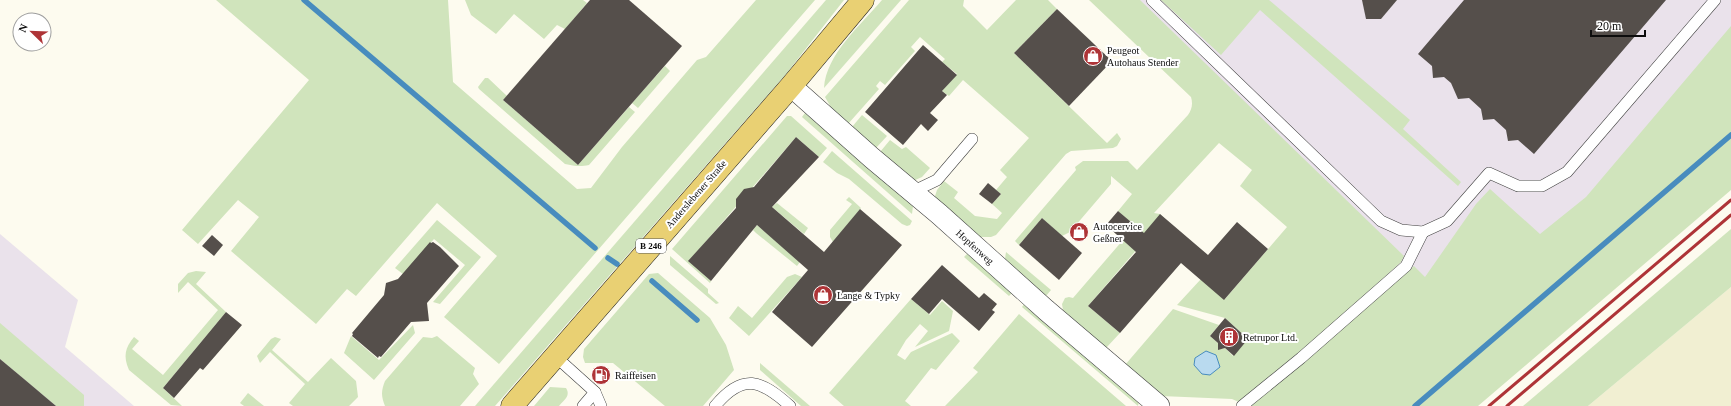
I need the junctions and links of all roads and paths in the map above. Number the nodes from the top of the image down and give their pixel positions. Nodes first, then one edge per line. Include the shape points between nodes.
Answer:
1 (863, 0) edge
2 (1152, 0) edge
3 (1715, 0) edge
4 (791, 86) junction
5 (972, 139) dead end
6 (912, 192) junction
7 (1423, 232) junction
8 (555, 356) junction
9 (595, 392) junction
10 (1155, 404) edge
11 (512, 406) edge
12 (583, 406) edge
13 (601, 406) edge
14 (715, 406) edge
15 (790, 406) edge
16 (1242, 406) edge

1 - 4 main road, Anderslebener Straße / B 246
2 - 7 lane via 1381,221 1401,230
3 - 7 lane via 1567,172 1542,186 1518,186 1489,173 1447,221
4 - 6 street, Hopfenweg
4 - 8 main road, Anderslebener Straße / B 246
5 - 6 lane via 936,180
6 - 10 street, Hopfenweg
7 - 16 lane via 1406,266
8 - 9 lane
8 - 11 main road, Anderslebener Straße / B 246
9 - 12 lane
9 - 13 lane
14 - 15 lane via 736,386 751,382 774,392

